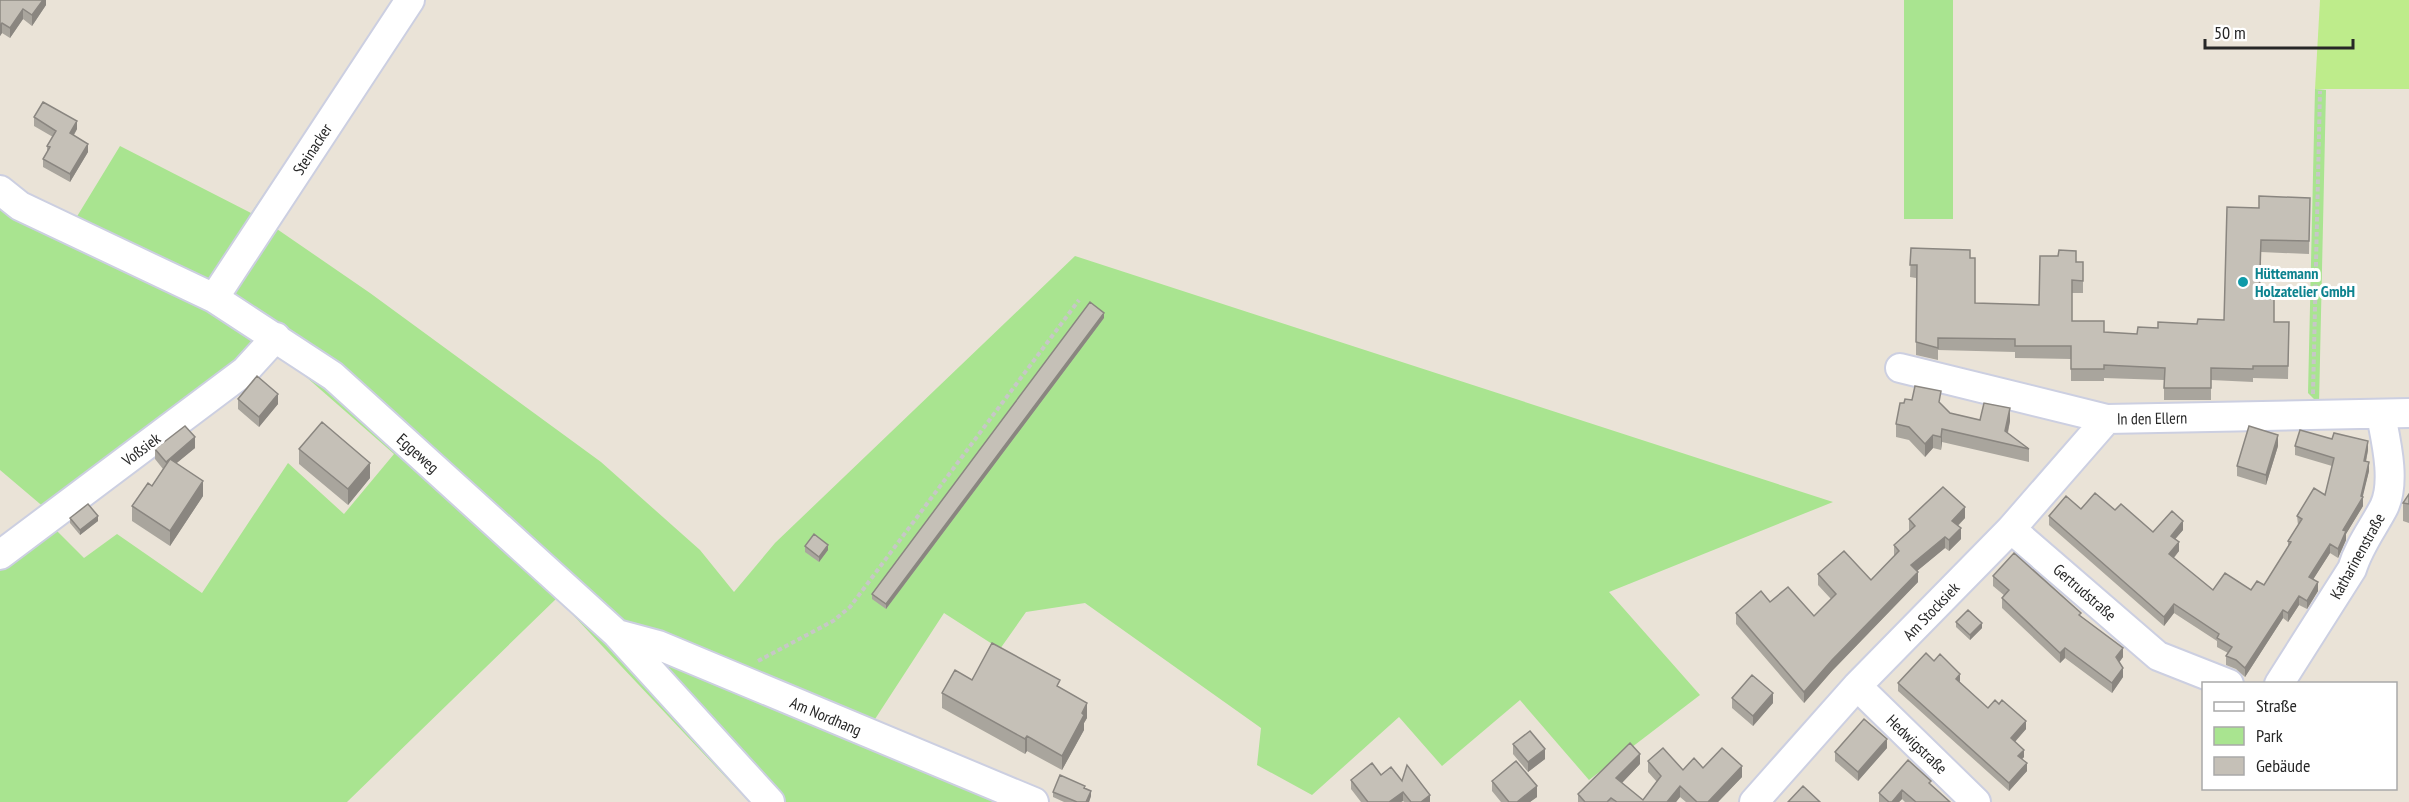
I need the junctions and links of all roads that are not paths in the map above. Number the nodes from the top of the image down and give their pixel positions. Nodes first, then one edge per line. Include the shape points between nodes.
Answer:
1 (410, 0) edge
2 (7, 198) edge
3 (214, 298) junction
4 (276, 337) junction
5 (1900, 368) dead end
6 (2409, 413) edge
7 (2381, 415) junction
8 (2107, 419) junction
9 (2011, 529) junction
10 (0, 555) edge
11 (617, 634) junction
12 (2224, 682) edge
13 (2280, 682) edge
14 (1857, 686) junction
15 (770, 802) edge
16 (1034, 802) edge
17 (1754, 802) edge
18 (1976, 802) edge

1 - 3 street, Steinacker
2 - 3 street, Eggeweg
3 - 4 street, Eggeweg
4 - 10 street, Voßsiek via 245,371
4 - 11 street, Eggeweg via 333,376
5 - 8 street, In den Ellern
6 - 7 street, In den Ellern
7 - 8 street, In den Ellern
7 - 13 street, Katharinenstraße via 2388,448 2389,492 2385,505 2352,569
8 - 9 street, Am Stocksiek
9 - 12 street, Gertrudstraße via 2158,656
9 - 14 street, Am Stocksiek
11 - 15 street, Eggeweg
11 - 16 street, Am Nordhang via 658,645
14 - 17 street, Am Stocksiek
14 - 18 street, Hedwigstraße

